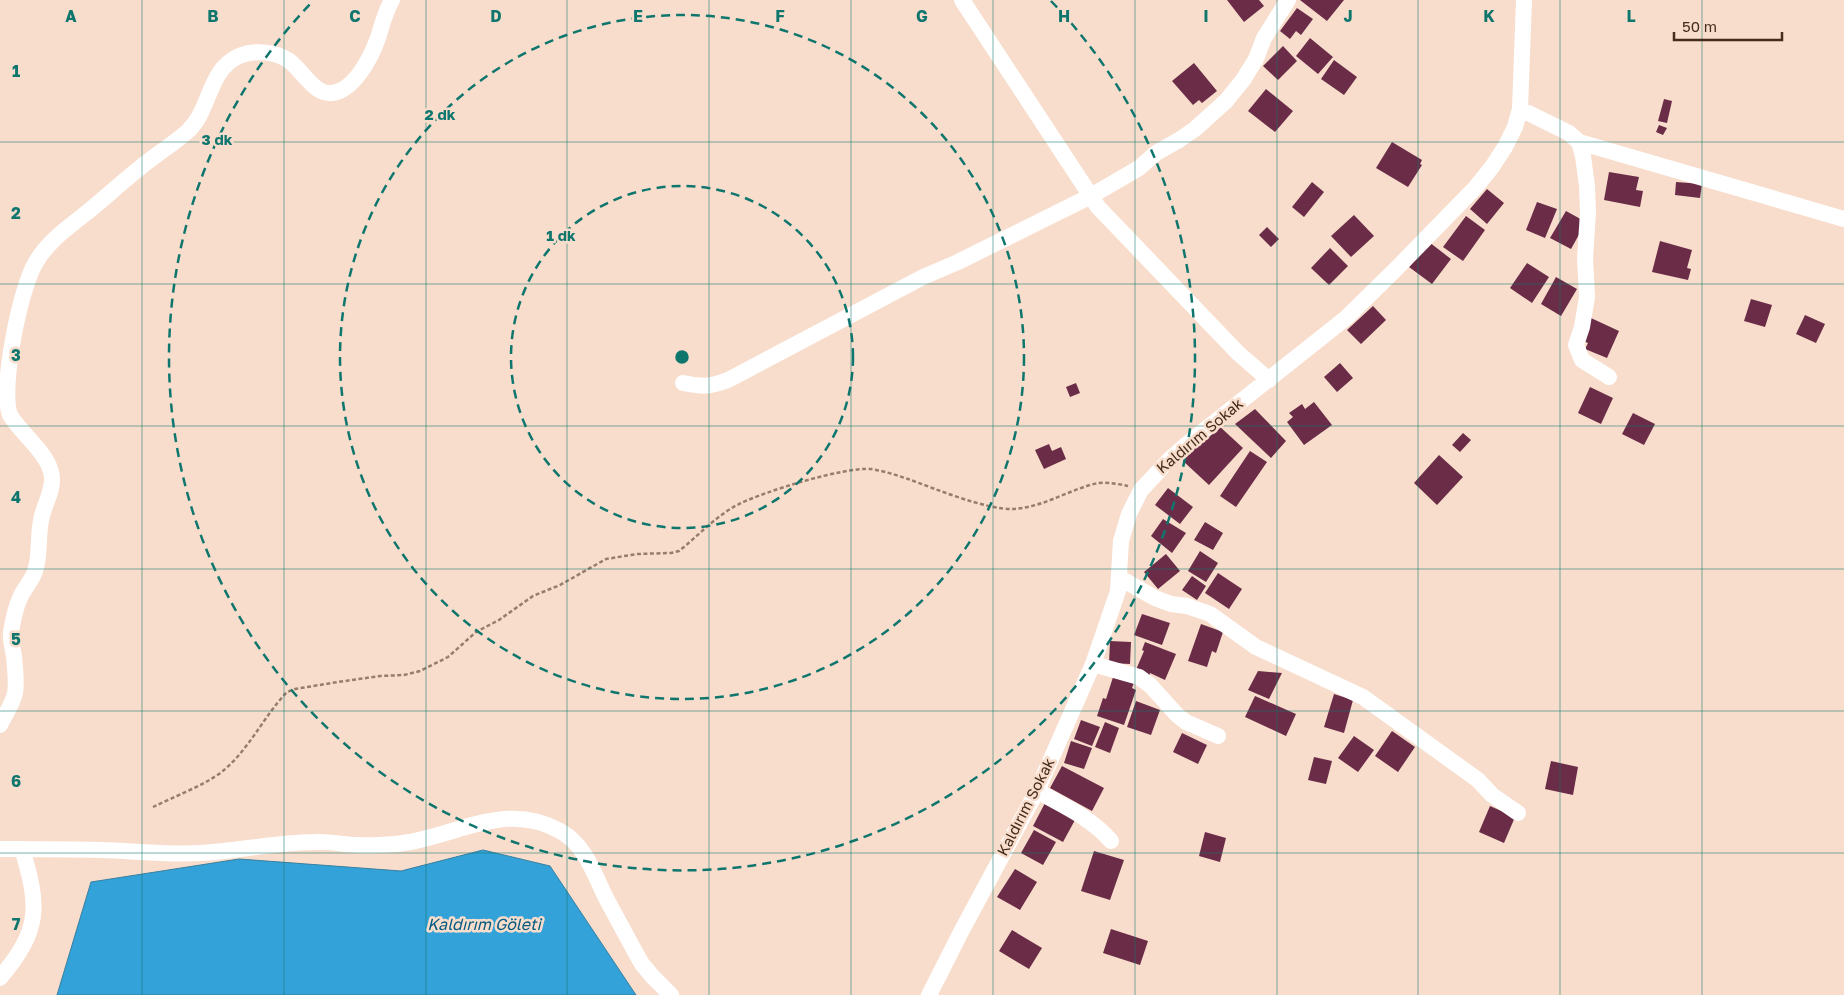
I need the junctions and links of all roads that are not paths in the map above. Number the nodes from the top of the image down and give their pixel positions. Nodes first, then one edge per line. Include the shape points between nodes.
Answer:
1 (392, 0) edge
2 (962, 0) edge
3 (1288, 0) edge
4 (1524, 0) edge
5 (1520, 109) junction
6 (1579, 142) junction
7 (1091, 196) junction
8 (1844, 219) edge
9 (1609, 377) dead end
10 (1269, 380) junction
11 (683, 383) dead end
12 (1120, 578) junction
13 (1093, 664) junction
14 (0, 724) edge
15 (1218, 736) dead end
16 (1037, 791) junction
17 (1518, 813) dead end
18 (1111, 842) dead end
19 (0, 849) edge
20 (22, 849) junction
21 (0, 978) edge
22 (671, 995) edge
23 (929, 995) edge

1 - 14 street via 377,41 361,70 344,89 334,93 315,88 288,60 278,55 252,51 224,66 190,128 56,237 36,262 20,300 11,338 6,400 8,412 50,469 52,485 41,519 35,572 15,610 11,636 15,694
2 - 7 street
3 - 7 street via 1243,80 1226,100 1195,129
4 - 5 street, Kaldırım Sokak
5 - 6 street via 1569,133
5 - 10 street, Kaldırım Sokak via 1505,147 1475,188 1346,318
6 - 8 street
6 - 9 street via 1588,186 1587,297 1576,345 1582,360
7 - 10 street via 1238,353
7 - 11 street via 923,277 728,380 702,387
10 - 12 street, Kaldırım Sokak via 1187,444 1141,490 1121,541
12 - 13 street, Kaldırım Sokak
12 - 17 street via 1163,601 1210,614 1256,647 1363,697
13 - 15 street via 1138,677 1186,722
13 - 16 street, Kaldırım Sokak
16 - 18 street via 1088,819
16 - 23 street, Kaldırım Sokak
19 - 20 street
20 - 21 street via 30,874 34,914 30,934
20 - 22 street via 162,854 202,853 270,844 397,844 482,822 516,818 532,820 550,826 575,841 642,964

